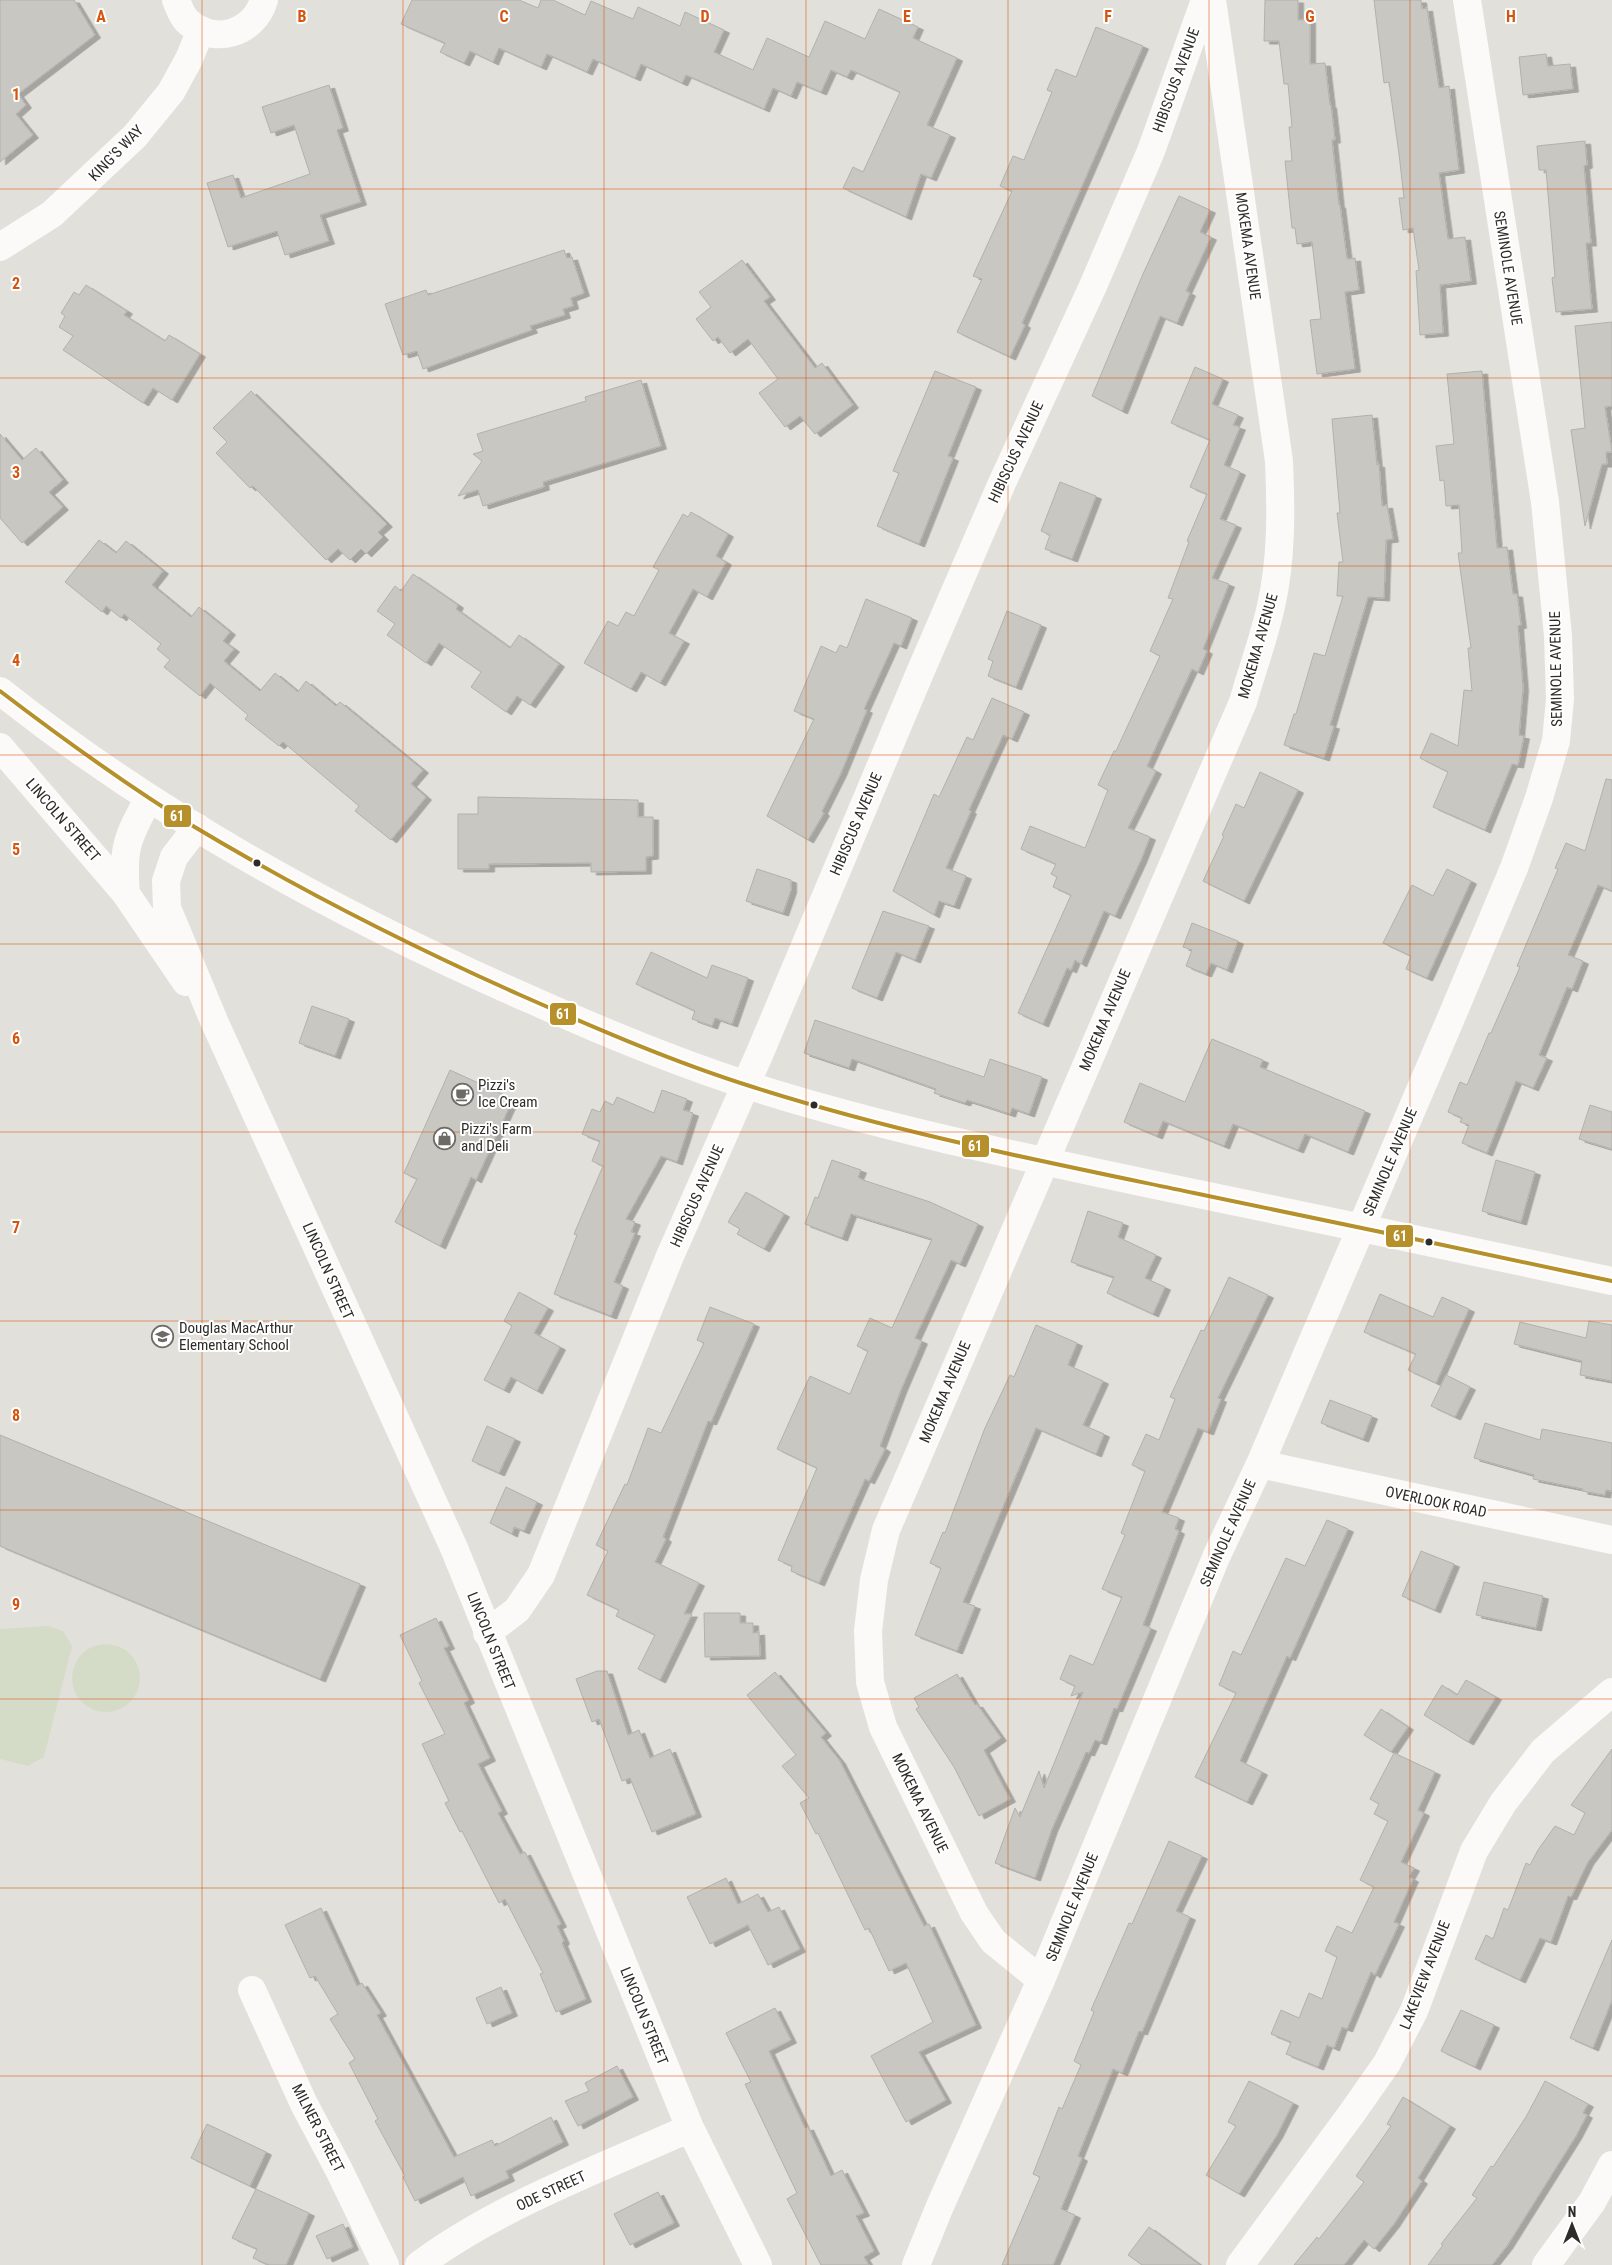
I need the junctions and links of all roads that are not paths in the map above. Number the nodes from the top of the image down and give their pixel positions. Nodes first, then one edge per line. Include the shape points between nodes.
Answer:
1 (176, 0) edge
2 (264, 0) edge
3 (1204, 0) edge
4 (1212, 0) edge
5 (1466, 0) edge
6 (201, 30) junction
7 (0, 247) edge
8 (0, 691) edge
9 (0, 746) edge
10 (149, 798) junction
11 (197, 827) junction
12 (126, 894) junction
13 (214, 1021) junction
14 (747, 1085) junction
15 (1044, 1162) junction
16 (1362, 1228) junction
17 (1612, 1281) edge
18 (1260, 1464) junction
19 (1612, 1540) edge
20 (487, 1633) junction
21 (1612, 1692) edge
22 (1041, 1980) junction
23 (252, 1990) dead end
24 (690, 2128) junction
25 (1612, 2165) edge
26 (386, 2265) edge
27 (419, 2265) edge
28 (758, 2265) edge
29 (916, 2265) edge
30 (1240, 2265) edge
31 (1546, 2265) edge

1 - 6 street via 187,21
2 - 6 street via 250,24 235,33 215,35
3 - 14 street, HIBISCUS AVENUE via 1151,151 994,501
4 - 15 street, MOKEMA AVENUE via 1279,461 1281,514 1272,606 1243,702
5 - 16 street, SEMINOLE AVENUE via 1545,502 1558,636 1560,699 1557,732 1539,798 1514,868
6 - 7 street, KING'S WAY via 171,92 135,136 52,214
8 - 10 street
9 - 12 street, LINCOLN STREET
10 - 11 street
10 - 12 street, LINCOLN STREET via 125,847
11 - 13 street, LINCOLN STREET via 174,857 166,881 168,908
11 - 14 street via 288,880 461,970 590,1026
12 - 13 street, LINCOLN STREET
13 - 20 street, LINCOLN STREET via 454,1548
14 - 15 street
14 - 20 street, HIBISCUS AVENUE via 670,1256 541,1575 516,1610
15 - 16 street
15 - 22 street, MOKEMA AVENUE via 886,1530 874,1580 868,1631 870,1682 883,1727 970,1904 993,1941
16 - 17 street
16 - 18 street, SEMINOLE AVENUE
18 - 19 street, OVERLOOK ROAD
18 - 22 street, SEMINOLE AVENUE via 1217,1555
20 - 24 street, LINCOLN STREET
21 - 30 street, LAKEVIEW AVENUE via 1543,1751 1503,1803 1474,1851 1414,2011 1387,2063
22 - 29 street, SEMINOLE AVENUE
23 - 26 street, MILNER STREET via 304,2104
24 - 27 street, ODE STREET via 533,2197
24 - 28 street, LINCOLN STREET
25 - 31 street via 1592,2202

